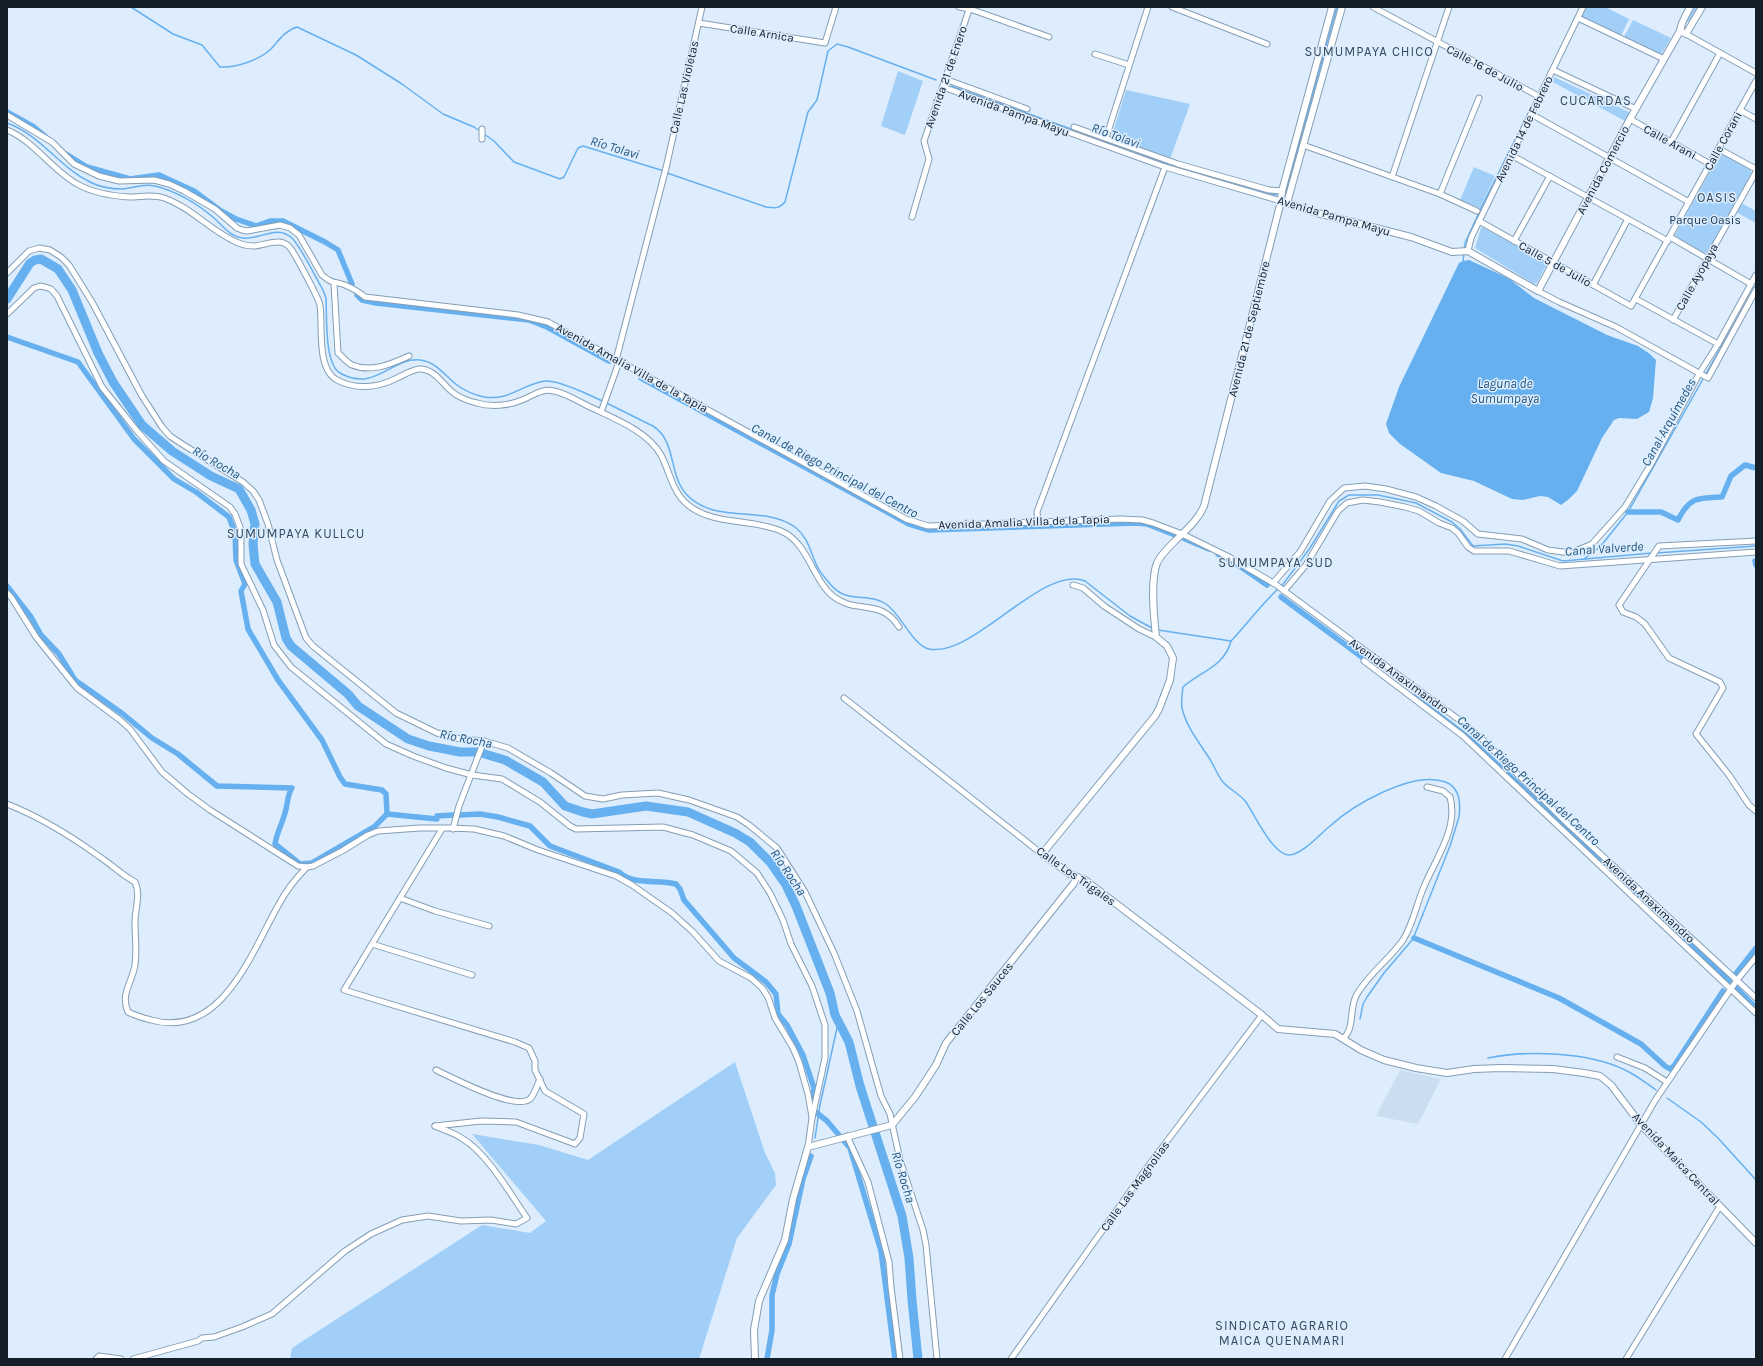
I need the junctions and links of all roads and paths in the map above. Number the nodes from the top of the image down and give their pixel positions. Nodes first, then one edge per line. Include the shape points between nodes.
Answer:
1 (702, 7) edge
2 (836, 7) edge
3 (959, 7) edge
4 (1148, 7) edge
5 (1172, 7) edge
6 (1332, 7) edge
7 (1342, 7) edge
8 (1373, 7) edge
9 (1450, 7) edge
10 (1583, 7) edge
11 (1690, 7) edge
12 (1702, 7) edge
13 (970, 8) edge
14 (1578, 18) junction
15 (699, 23) junction
16 (1683, 33) junction
17 (1049, 37) dead end
18 (1438, 42) junction
19 (1267, 44) dead end
20 (1720, 53) junction
21 (1095, 54) dead end
22 (1664, 59) junction
23 (1129, 65) junction
24 (1553, 70) junction
25 (1756, 73) edge
26 (945, 79) junction
27 (1756, 82) edge
28 (943, 87) junction
29 (1538, 96) junction
30 (1479, 98) dead end
31 (1026, 109) dead end
32 (1636, 110) junction
33 (1740, 110) junction
34 (1531, 114) junction
35 (7, 115) edge
36 (1630, 119) junction
37 (1756, 119) edge
38 (1074, 127) dead end
39 (482, 129) dead end
40 (7, 130) edge
41 (482, 138) dead end
42 (1106, 138) junction
43 (1671, 142) junction
44 (1303, 145) junction
45 (1719, 149) junction
46 (1511, 155) junction
47 (1610, 158) junction
48 (1710, 164) junction
49 (1165, 167) junction
50 (1756, 169) edge
51 (1756, 172) edge
52 (1550, 176) junction
53 (1392, 177) junction
54 (1282, 191) junction
55 (1440, 194) junction
56 (1589, 198) junction
57 (1284, 202) junction
58 (1689, 202) junction
59 (1477, 211) dead end
60 (912, 217) dead end
61 (1628, 219) junction
62 (1480, 221) junction
63 (1669, 239) junction
64 (1514, 241) junction
65 (1468, 251) junction
66 (1707, 259) junction
67 (1554, 263) junction
68 (7, 273) edge
69 (1756, 275) edge
70 (334, 284) junction
71 (1751, 284) junction
72 (1593, 285) junction
73 (1756, 290) edge
74 (1538, 291) junction
75 (1636, 299) junction
76 (1631, 306) joint
77 (7, 314) edge
78 (1673, 320) junction
79 (1718, 344) junction
80 (409, 356) dead end
81 (617, 361) junction
82 (1703, 376) junction
83 (601, 410) junction
84 (1038, 521) junction
85 (1182, 534) junction
86 (1756, 541) edge
87 (1756, 552) edge
88 (1652, 556) junction
89 (1274, 583) junction
90 (1072, 585) dead end
91 (1282, 590) junction
92 (7, 593) edge
93 (899, 627) dead end
94 (1156, 636) junction
95 (1364, 661) dead end
96 (844, 698) dead end
97 (484, 743) junction
98 (473, 772) junction
99 (1427, 787) dead end
100 (7, 804) edge
101 (1756, 811) edge
102 (453, 828) junction
103 (442, 829) junction
104 (1042, 854) junction
105 (307, 868) junction
106 (1076, 877) junction
107 (400, 898) junction
108 (490, 926) dead end
109 (372, 944) junction
110 (1756, 957) edge
111 (472, 975) dead end
112 (1737, 980) junction
113 (1731, 989) junction
114 (1756, 998) edge
115 (1756, 1013) edge
116 (1262, 1015) junction
117 (1343, 1039) junction
118 (1361, 1050) joint
119 (1617, 1057) dead end
120 (436, 1070) dead end
121 (540, 1079) junction
122 (1667, 1082) junction
123 (812, 1118) junction
124 (890, 1125) junction
125 (1642, 1126) junction
126 (849, 1135) junction
127 (808, 1147) junction
128 (1720, 1206) junction
129 (1756, 1243) edge
130 (96, 1359) edge
131 (121, 1359) edge
132 (133, 1359) edge
133 (755, 1359) edge
134 (900, 1359) edge
135 (937, 1359) edge
136 (1011, 1359) edge
137 (1505, 1359) edge
138 (1626, 1359) edge

1 - 15 street, Calle Las Violetas
2 - 15 street, Calle Arnica via 825,43
3 - 13 street
4 - 23 street
5 - 19 street
6 - 54 street, Avenida 21 de Septiembre
7 - 44 street, Avenida 21 de Septiembre
8 - 18 street, Calle 16 de Julio
9 - 18 street
10 - 14 street, Avenida 14 de Febrero
11 - 16 street, Avenida Comercio via 1682,23
12 - 16 street, Avenida Comercio
13 - 17 street
13 - 26 street, Avenida 21 de Enero
14 - 22 street
14 - 24 street, Avenida 14 de Febrero
15 - 81 street, Calle Las Violetas via 666,170
16 - 20 street
16 - 22 street, Avenida Comercio
18 - 29 street, Calle 16 de Julio
18 - 53 street
20 - 25 street
20 - 43 street
21 - 23 street
22 - 32 street, Avenida Comercio
23 - 42 street
24 - 29 street, Avenida 14 de Febrero
24 - 32 street, Calle Arani
26 - 28 street, Avenida 21 de Enero
26 - 31 street, Avenida Pampa Mayu
27 - 33 street, Calle Corani
28 - 49 street, Avenida Pampa Mayu
28 - 60 street, Avenida 21 de Enero via 924,141 930,159
29 - 34 street, Avenida 14 de Febrero
30 - 55 street
32 - 36 street, Avenida Comercio
33 - 37 street
33 - 45 street, Calle Corani
34 - 46 street, Avenida 14 de Febrero
34 - 47 street
35 - 70 street, Avenida Amalia Villa de la Tapia via 47,139 74,164 99,176 119,181 154,180 169,184 215,209 242,230 280,225 290,228 299,235 322,275
36 - 43 street, Calle Arani
36 - 47 street, Avenida Comercio
38 - 42 street, Avenida Pampa Mayu
39 - 41 street
40 - 83 street via 30,143 66,177 88,189 115,196 163,198 197,215 228,239 246,246 278,242 287,244 319,300 324,359 329,375 339,381 352,386 372,386 397,379 413,371 425,370 441,380 453,393 480,404 512,403 550,390
42 - 54 street, Avenida Pampa Mayu via 1178,164 1269,190
43 - 48 street, Calle Arani
44 - 53 street
44 - 57 street, Avenida 21 de Septiembre
45 - 48 street, Calle Corani
45 - 50 street
46 - 52 street
46 - 62 street, Avenida 14 de Febrero
47 - 56 street, Avenida Comercio
47 - 58 street
48 - 58 street, Calle Corani
49 - 57 street, Avenida Pampa Mayu
49 - 84 street via 1037,512
51 - 66 street, Calle Ayopaya
52 - 56 street
52 - 64 street
53 - 55 street
54 - 57 street, Avenida 21 de Septiembre
55 - 59 street
56 - 61 street
56 - 67 street, Avenida Comercio
57 - 65 street, Avenida Pampa Mayu via 1411,237 1452,252
57 - 85 street, Avenida 21 de Septiembre via 1204,506 1200,517
58 - 63 street, Calle Corani
61 - 63 street
61 - 72 street
62 - 64 street, Calle 5 de Julio
62 - 65 street, Avenida 14 de Febrero via 1471,238
63 - 66 street
63 - 75 street, Calle Corani
64 - 67 street, Calle 5 de Julio
65 - 74 street, Avenida Pampa Mayu
66 - 71 street
66 - 78 street, Calle Ayopaya
67 - 72 street, Calle 5 de Julio
67 - 74 street, Avenida Comercio
68 - 97 street via 29,251 39,248 50,250 69,266 162,427 170,436 243,482 259,500 268,524 276,560 301,629 313,646 406,719 437,733
69 - 71 street
70 - 80 street via 338,352 350,365 367,369 388,365
70 - 81 street, Avenida Amalia Villa de la Tapia via 343,284 365,297 536,318 548,322
71 - 79 street
72 - 76 street, Calle 5 de Julio
73 - 82 street
74 - 82 street, Avenida Pampa Mayu via 1616,327
75 - 76 street, Calle Corani
75 - 78 street
77 - 98 street via 34,288 40,286 51,290 57,296 102,387 136,431 164,462 230,507 241,530 240,564 263,610 274,645 291,667 382,742 446,768
78 - 79 street
79 - 82 street
81 - 83 street, Calle Las Violetas
81 - 84 street, Avenida Amalia Villa de la Tapia via 906,519 928,526
82 - 89 street via 1625,506 1592,544 1571,553 1548,550 1522,540 1478,534 1463,521 1416,497 1365,486 1344,488 1330,501 1300,552
83 - 93 street via 655,446 664,461 673,486 689,506 711,517 782,531 794,540 817,578 835,598 886,612
84 - 85 street, Avenida Amalia Villa de la Tapia via 1142,520
85 - 89 street, Avenida Amalia Villa de la Tapia
85 - 94 street, Avenida 21 de Septiembre via 1157,563 1154,578
86 - 88 street via 1659,546
87 - 88 street
88 - 91 street via 1560,566 1509,551 1479,552 1468,547 1452,528 1419,511 1380,502 1352,501 1338,511 1306,565
88 - 101 street via 1621,599 1620,609 1645,624 1669,658 1720,682 1724,688 1696,734
89 - 91 street, Avenida Amalia Villa de la Tapia
90 - 94 street via 1083,588 1104,606 1139,629
91 - 112 street, Avenida Anaximandro via 1482,739 1568,824
92 - 105 street via 36,637 77,688 120,720 162,772 210,810 298,866
94 - 104 street via 1171,652 1173,664 1159,709
95 - 113 street, Avenida Anaximandro via 1463,736
96 - 104 street, Calle Los Trigales
97 - 98 street
97 - 124 street via 519,752 586,796 602,799 658,793 689,800 749,825 776,848 805,892 843,974 857,1010 881,1096 890,1114
98 - 102 street
98 - 123 street via 502,779 540,802 576,829 663,827 693,835 731,851 757,873 783,920 791,944 812,986 825,1025 825,1058
99 - 117 street via 1443,791 1450,797 1452,812 1446,839 1422,891 1411,926 1398,947 1383,961 1359,992 1354,1003 1349,1032
100 - 105 street via 62,831 135,882 138,895 136,946 134,966 124,999 128,1012 158,1022 192,1020 218,1004 242,971 283,898
102 - 103 street
102 - 123 street via 474,829 504,836 616,876 672,913 719,961 751,978 762,988 799,1062
103 - 105 street via 378,831
103 - 107 street
104 - 106 street, Calle Los Trigales
106 - 116 street, Calle Los Trigales via 1085,880
106 - 124 street, Calle Los Sauces via 1044,922 946,1043 936,1065 915,1097
107 - 108 street
107 - 109 street
109 - 111 street
109 - 121 street via 344,990 529,1048
110 - 112 street
112 - 113 street
112 - 114 street, Avenida Anaximandro
113 - 115 street, Avenida Anaximandro
113 - 122 street
116 - 117 street, Calle Los Trigales via 1278,1029 1335,1034
116 - 136 street, Calle Las Magnolias via 1146,1169
117 - 118 street, Calle Los Trigales
118 - 125 street, Avenida Maica Central via 1398,1064 1447,1073 1501,1068 1553,1069 1593,1074 1611,1085
119 - 122 street via 1645,1068
120 - 121 street via 501,1098 525,1102 531,1098
121 - 132 street via 546,1091 584,1114 580,1138 575,1144 516,1122 482,1120 435,1126 464,1139 476,1150 527,1218 516,1224 428,1216 402,1220 371,1234 345,1251 272,1314 214,1337 202,1338 198,1342
122 - 125 street
123 - 127 street
124 - 126 street
124 - 135 street via 926,1245
125 - 128 street, Avenida Maica Central
125 - 137 street
126 - 127 street
126 - 134 street via 868,1182 889,1262
127 - 133 street via 793,1199 785,1240 759,1301 754,1330
128 - 129 street, Avenida Maica Central
128 - 138 street
130 - 131 street via 99,1356

